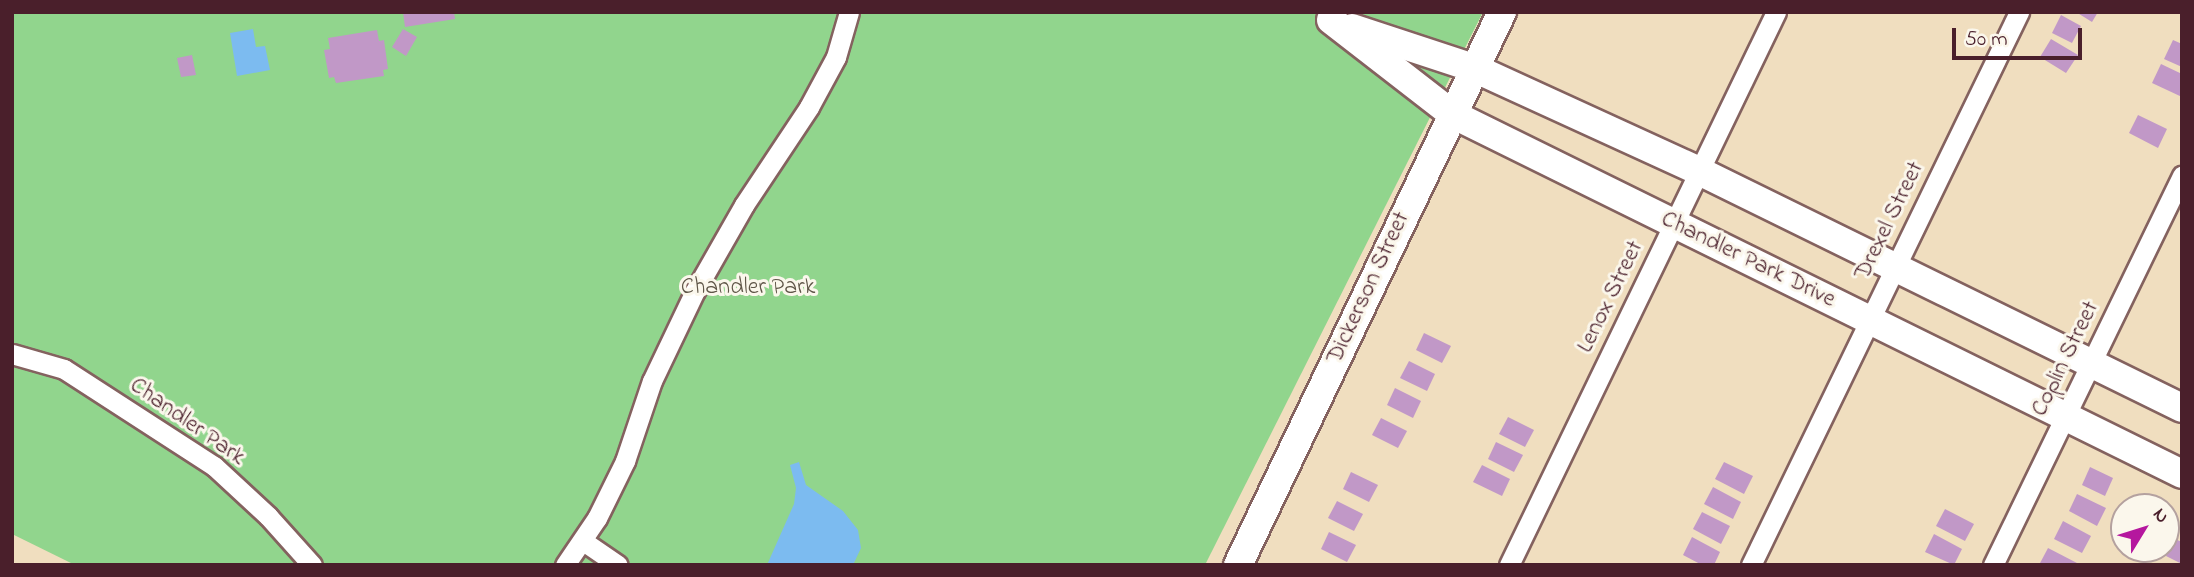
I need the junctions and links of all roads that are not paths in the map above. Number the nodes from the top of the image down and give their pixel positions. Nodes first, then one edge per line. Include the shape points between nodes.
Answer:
1 (849, 12) edge
2 (1502, 12) edge
3 (1776, 12) edge
4 (2018, 12) edge
5 (1322, 16) edge
6 (1474, 68) junction
7 (1452, 114) junction
8 (1699, 171) junction
9 (2182, 175) edge
10 (1673, 224) junction
11 (1895, 268) junction
12 (1870, 320) junction
13 (12, 354) edge
14 (2091, 364) junction
15 (2182, 408) edge
16 (2065, 416) junction
17 (2182, 474) edge
18 (583, 541) junction
19 (1246, 562) edge
20 (312, 565) edge
21 (565, 565) edge
22 (618, 565) edge
23 (1509, 565) edge
24 (1751, 565) edge
25 (1993, 565) edge

1 - 18 street via 836,57 809,107 744,205 690,302 633,427 625,461
2 - 6 street, Dickerson Street
3 - 8 street, Lenox Street
4 - 11 street, Drexel Street
5 - 6 street, Chandler Park Drive
5 - 7 street, Chandler Park Drive
6 - 7 street, Dickerson Street
6 - 8 street, Chandler Park Drive
7 - 10 street, Chandler Park Drive
7 - 19 street, Dickerson Street
8 - 10 street, Lenox Street
8 - 11 street, Chandler Park Drive
9 - 14 street, Coplin Street
10 - 12 street, Chandler Park Drive
10 - 23 street, Lenox Street
11 - 12 street, Drexel Street
11 - 14 street, Chandler Park Drive
12 - 16 street, Chandler Park Drive
12 - 24 street, Drexel Street
13 - 20 street, Chandler Park via 64,369 214,466
14 - 15 street, Chandler Park Drive
14 - 16 street, Coplin Street
16 - 17 street, Chandler Park Drive
16 - 25 street, Coplin Street
18 - 21 street
18 - 22 street

